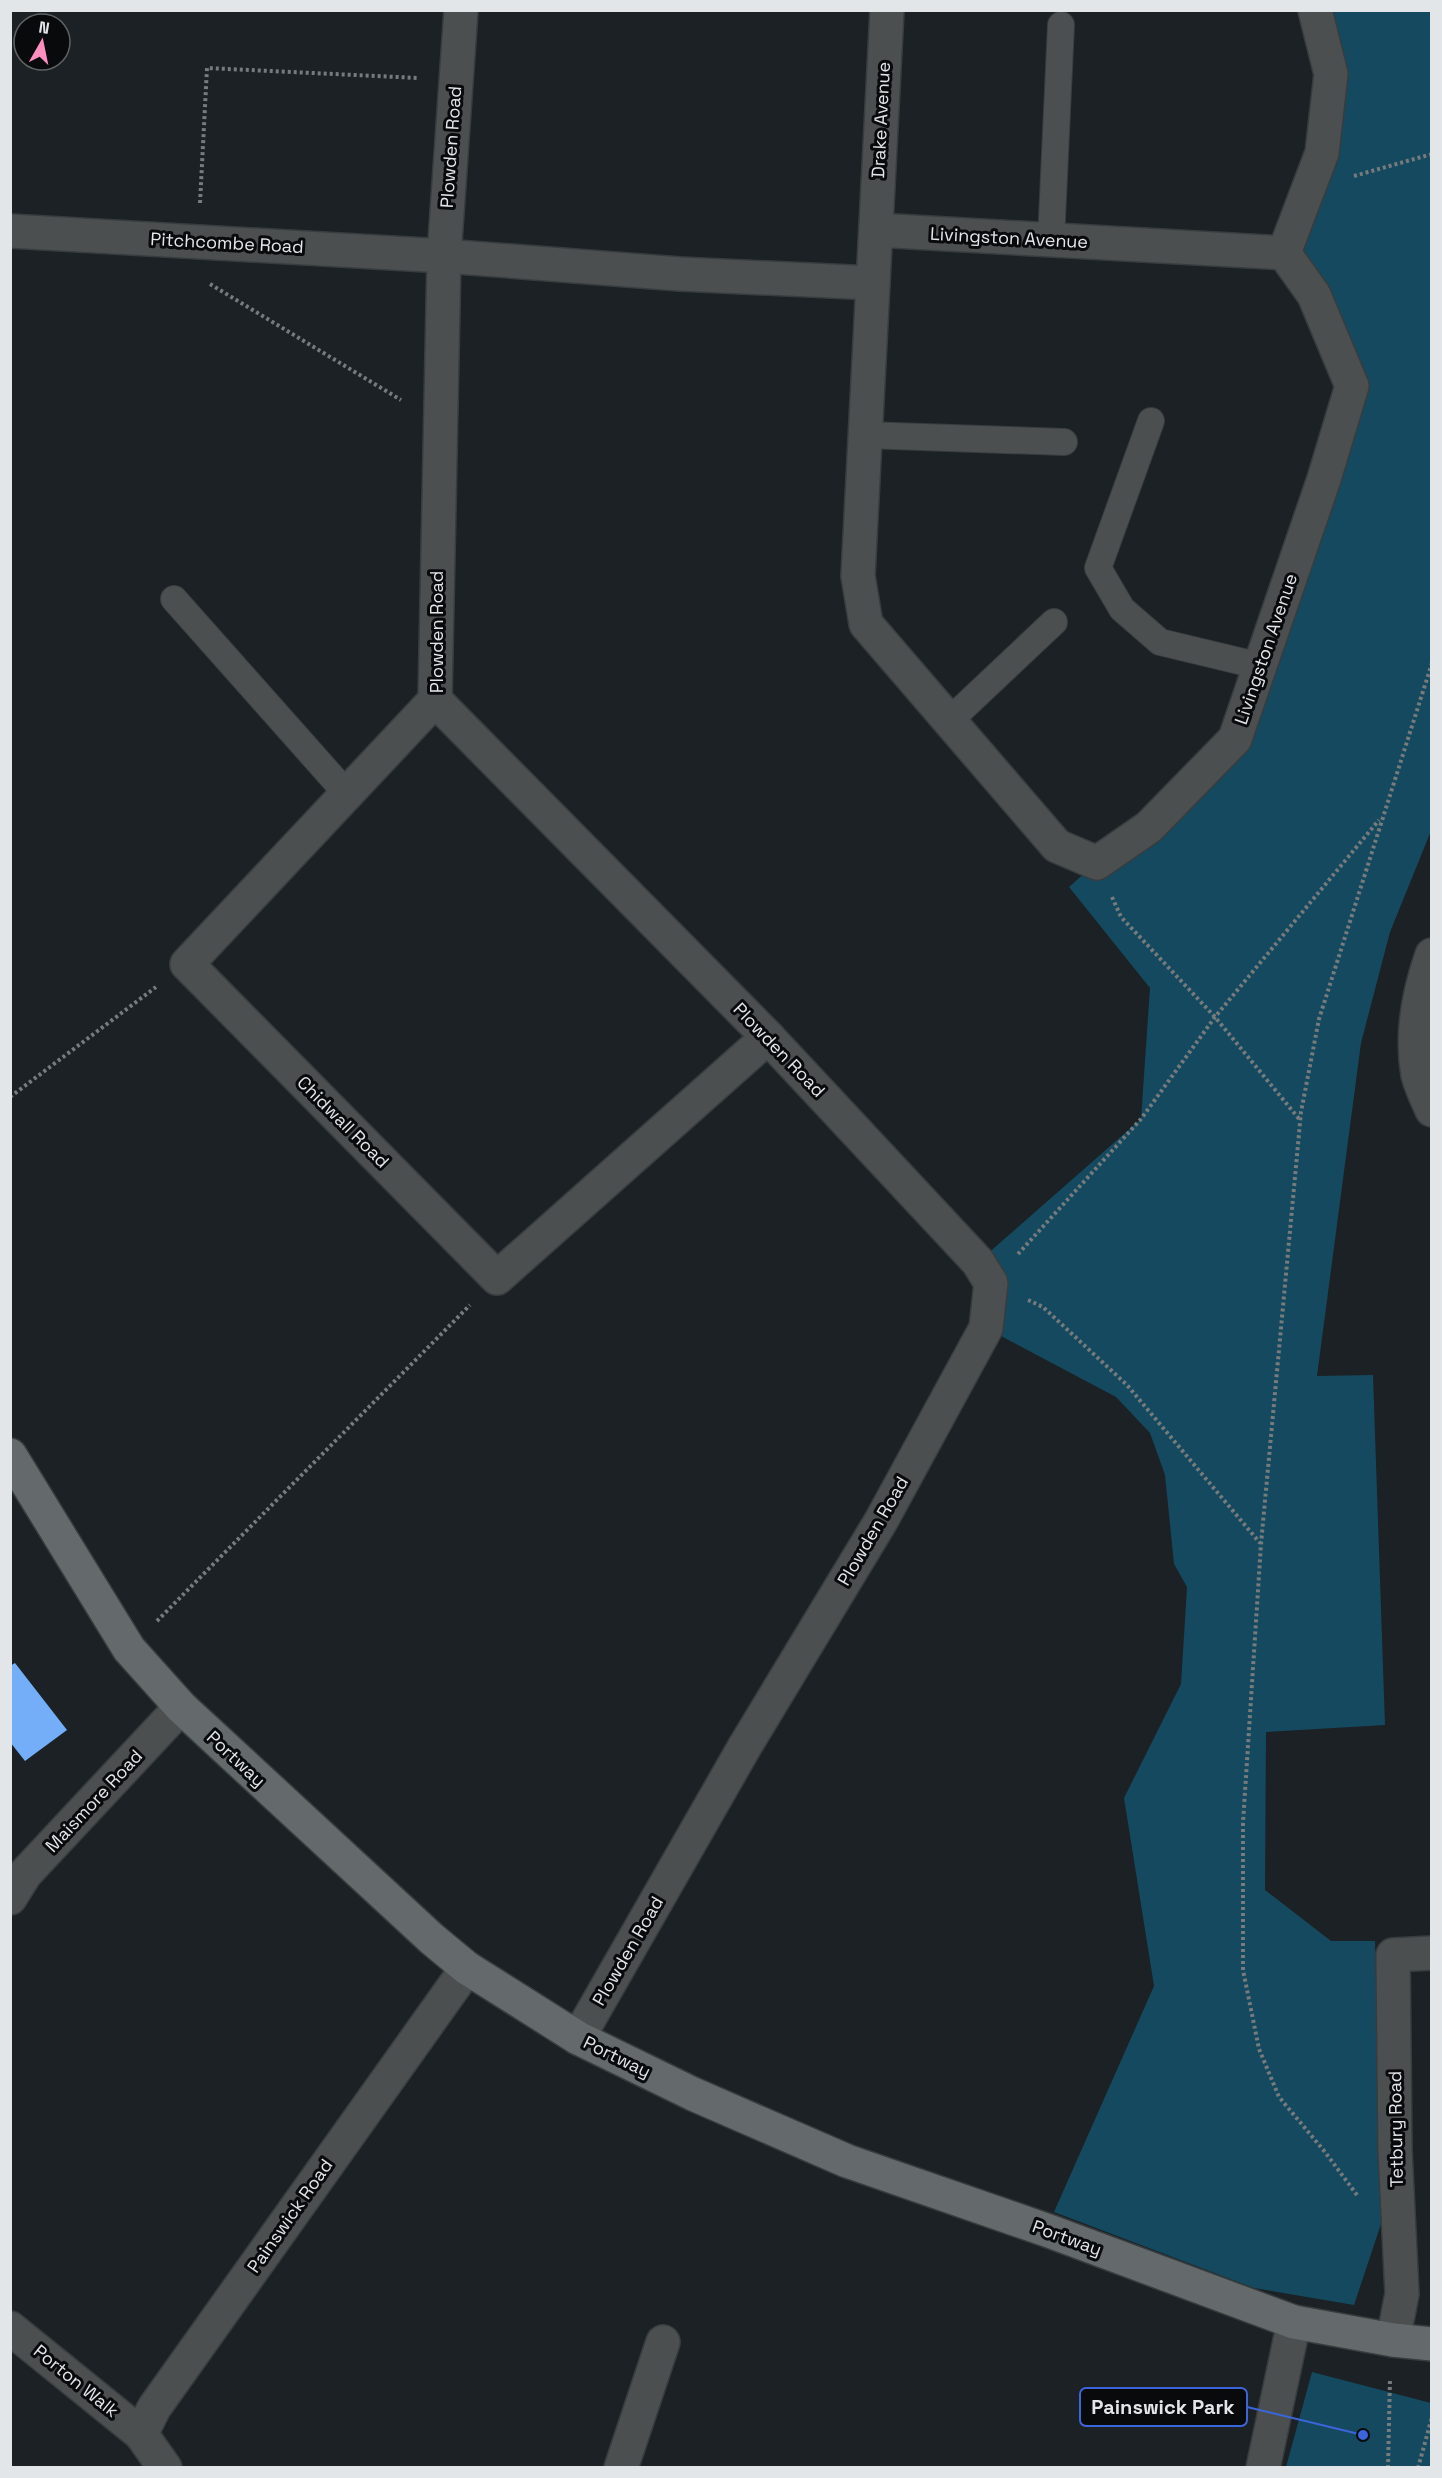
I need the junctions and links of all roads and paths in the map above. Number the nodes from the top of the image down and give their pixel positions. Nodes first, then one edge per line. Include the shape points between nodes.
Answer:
1 (461, 10) edge
2 (887, 10) edge
3 (1315, 10) edge
4 (1061, 26) dead end
5 (456, 80) junction
6 (1431, 154) edge
7 (1313, 177) junction
8 (876, 230) junction
9 (10, 231) edge
10 (1051, 240) junction
11 (198, 242) junction
12 (1284, 254) junction
13 (444, 256) junction
14 (873, 283) junction
15 (1150, 421) dead end
16 (440, 424) junction
17 (865, 435) junction
18 (1064, 442) dead end
19 (174, 599) dead end
20 (1054, 622) dead end
21 (1431, 663) edge
22 (1260, 666) junction
23 (435, 700) junction
24 (949, 721) junction
25 (348, 795) junction
26 (1381, 817) junction
27 (1097, 863) junction
28 (1431, 955) edge
29 (187, 964) junction
30 (1215, 1017) junction
31 (768, 1037) junction
32 (10, 1097) edge
33 (1431, 1110) edge
34 (1300, 1121) junction
35 (497, 1278) junction
36 (992, 1283) junction
37 (10, 1455) edge
38 (1260, 1544) junction
39 (129, 1649) junction
40 (181, 1707) junction
41 (10, 1898) edge
42 (1431, 1953) edge
43 (467, 1968) junction
44 (578, 2038) junction
45 (1357, 2196) dead end
46 (1294, 2322) junction
47 (10, 2328) edge
48 (1393, 2340) junction
49 (663, 2342) dead end
50 (1431, 2344) edge
51 (1431, 2416) edge
52 (141, 2434) junction
53 (165, 2468) edge
54 (621, 2468) edge
55 (1263, 2468) edge
56 (1388, 2468) edge
57 (1418, 2468) edge

1 - 5 street, Plowden Road
2 - 8 street, Drake Avenue
3 - 7 street via 1331,74 1322,153
4 - 10 lane
5 - 11 path via 207,68
5 - 13 street, Plowden Road
6 - 7 path via 1329,184
7 - 12 street
8 - 10 street, Livingston Avenue
8 - 14 street
9 - 11 street, Pitchcombe Road
10 - 12 street, Livingston Avenue
11 - 13 street, Pitchcombe Road
11 - 16 path via 196,275
12 - 22 street, Livingston Avenue via 1314,295 1352,386
13 - 14 street via 680,274
13 - 16 street, Plowden Road
14 - 17 street
15 - 22 lane via 1098,568 1122,609 1160,642
16 - 23 street, Plowden Road
17 - 18 lane
17 - 24 street via 858,576 866,624
19 - 25 lane
20 - 24 lane
21 - 26 path
22 - 27 street, Livingston Avenue via 1235,739 1149,827
23 - 25 street
23 - 31 street, Plowden Road
24 - 27 street via 1057,846
25 - 29 street
26 - 30 path
26 - 34 path via 1319,1019
27 - 30 path via 1121,918
28 - 33 street via 1422,986 1416,1042 1419,1076
29 - 32 path
29 - 35 street, Chidwall Road
30 - 34 path
30 - 36 path via 1141,1119
31 - 35 street
31 - 36 street, Plowden Road via 978,1262
34 - 38 path
35 - 39 path
36 - 38 path via 1043,1307 1127,1385
36 - 44 street, Plowden Road via 987,1328 881,1521 745,1746
37 - 39 street, Portway
38 - 45 path via 1243,1823 1243,1970 1259,2049 1279,2097
39 - 40 street, Portway
40 - 41 street, Maismore Road via 25,1874
40 - 43 street, Portway via 339,1856
42 - 48 street, Tetbury Road via 1393,1955 1395,2150 1402,2294
43 - 44 street, Portway
43 - 52 street, Painswick Road via 154,2408
44 - 46 street, Portway via 847,2162 1049,2231
46 - 48 street, Portway
46 - 55 street
47 - 52 street, Porton Walk
48 - 50 street, Portway
48 - 56 path
49 - 54 street
51 - 57 path
52 - 53 street

